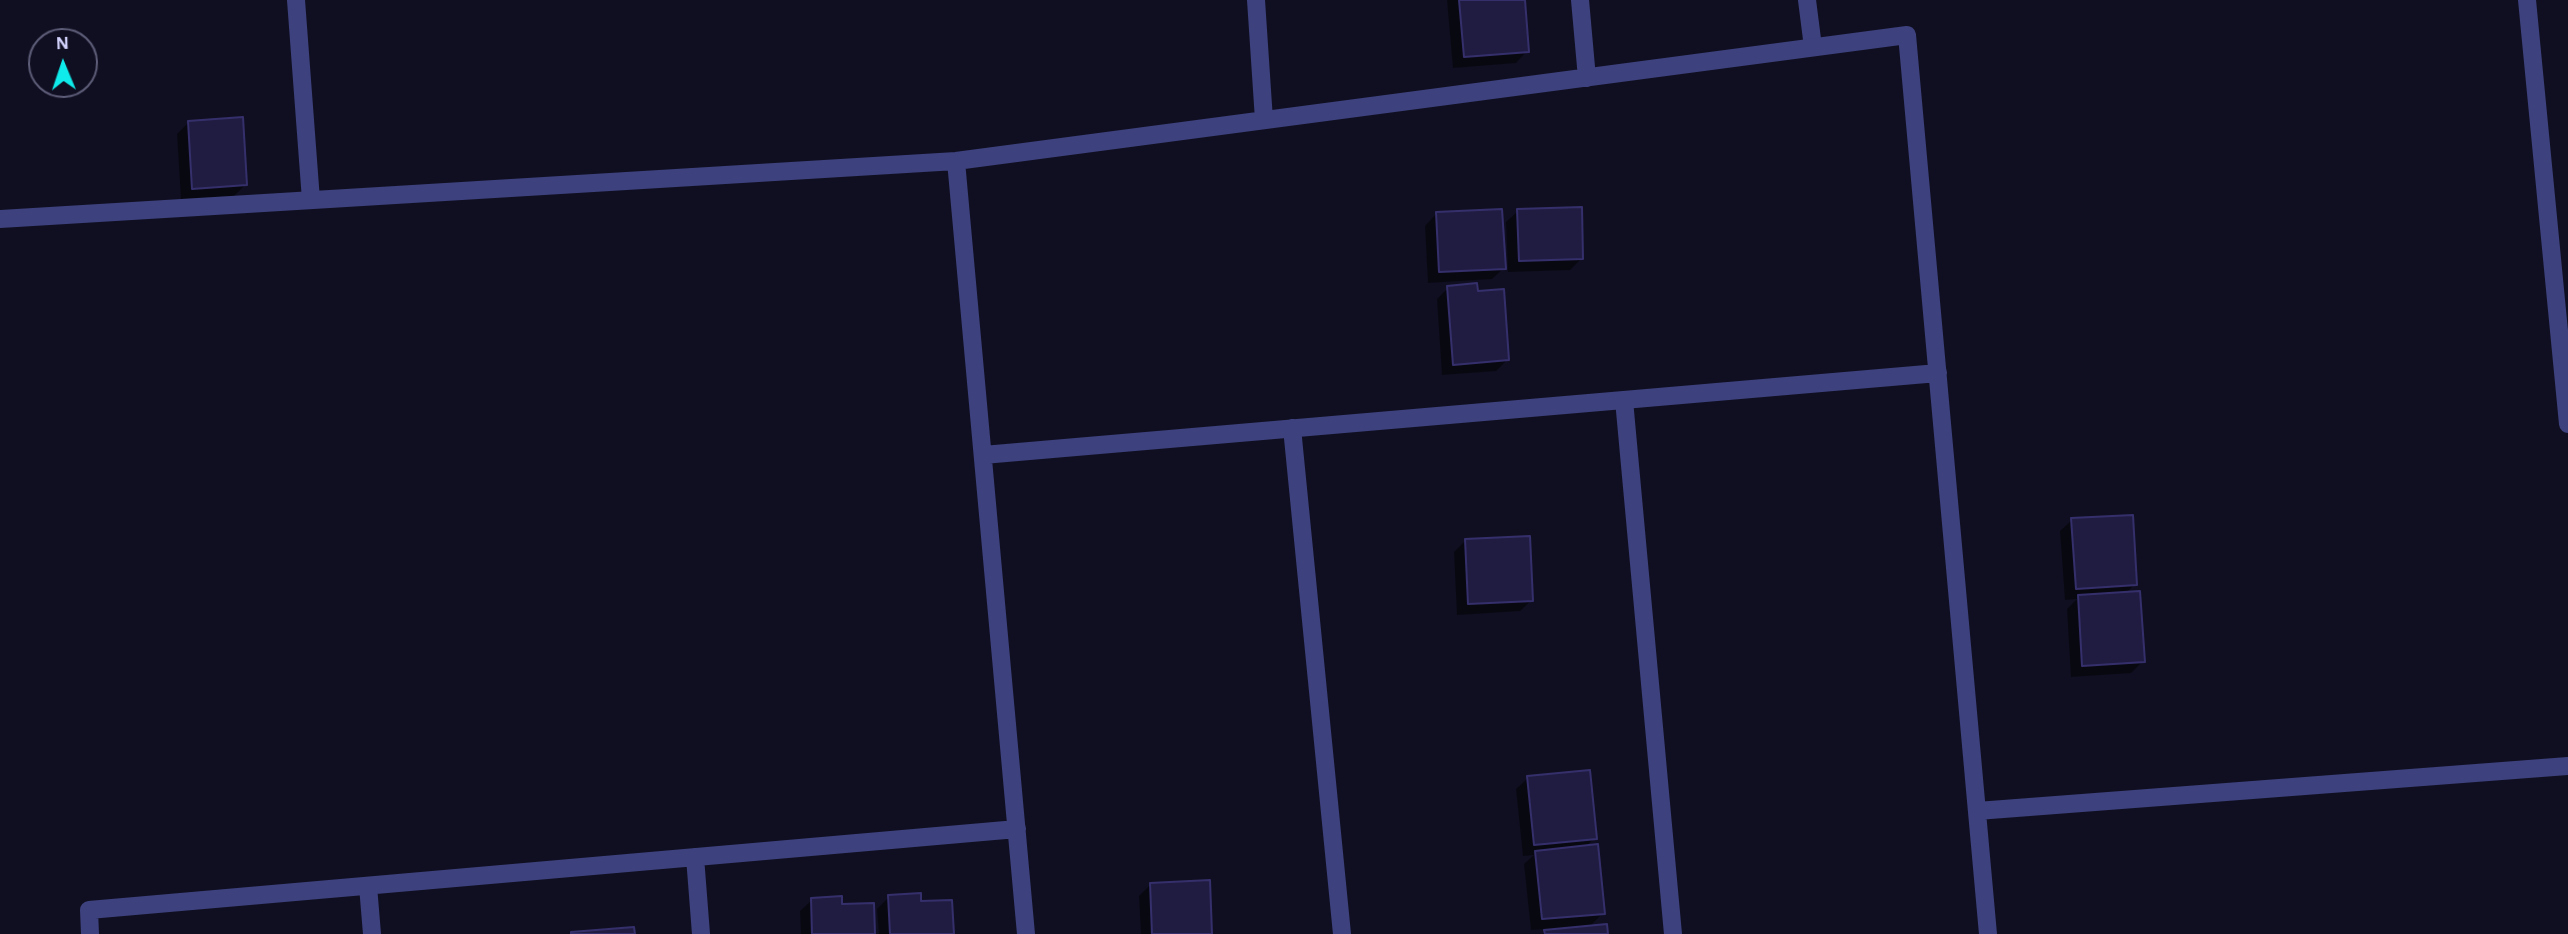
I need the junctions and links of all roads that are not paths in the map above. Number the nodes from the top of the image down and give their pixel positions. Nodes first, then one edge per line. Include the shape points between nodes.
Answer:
1 (296, 0) edge
2 (1255, 0) edge
3 (1580, 0) edge
4 (1807, 0) edge
5 (2527, 0) edge
6 (1813, 47) junction
7 (1587, 78) junction
8 (1264, 120) junction
9 (956, 161) junction
10 (311, 200) junction
11 (0, 219) edge
12 (1938, 373) junction
13 (1624, 400) junction
14 (2568, 424) edge
15 (1292, 428) junction
16 (983, 455) junction
17 (2568, 766) edge
18 (1977, 811) junction
19 (1017, 829) junction
20 (695, 857) junction
21 (368, 886) junction
22 (90, 934) edge
23 (372, 934) edge
24 (701, 934) edge
25 (1026, 934) edge
26 (1342, 934) edge
27 (1673, 934) edge
28 (1988, 934) edge

1 - 10 street
2 - 8 street
3 - 7 street
4 - 6 street
5 - 14 street
6 - 7 street
6 - 12 street via 1907,35
7 - 8 street
8 - 9 street
9 - 10 street
9 - 16 street
10 - 11 street
12 - 13 street
12 - 18 street
13 - 15 street
13 - 27 street
15 - 16 street
15 - 26 street
16 - 19 street
17 - 18 street
18 - 28 street
19 - 20 street
19 - 25 street
20 - 21 street
20 - 24 street
21 - 22 street via 89,910
21 - 23 street

